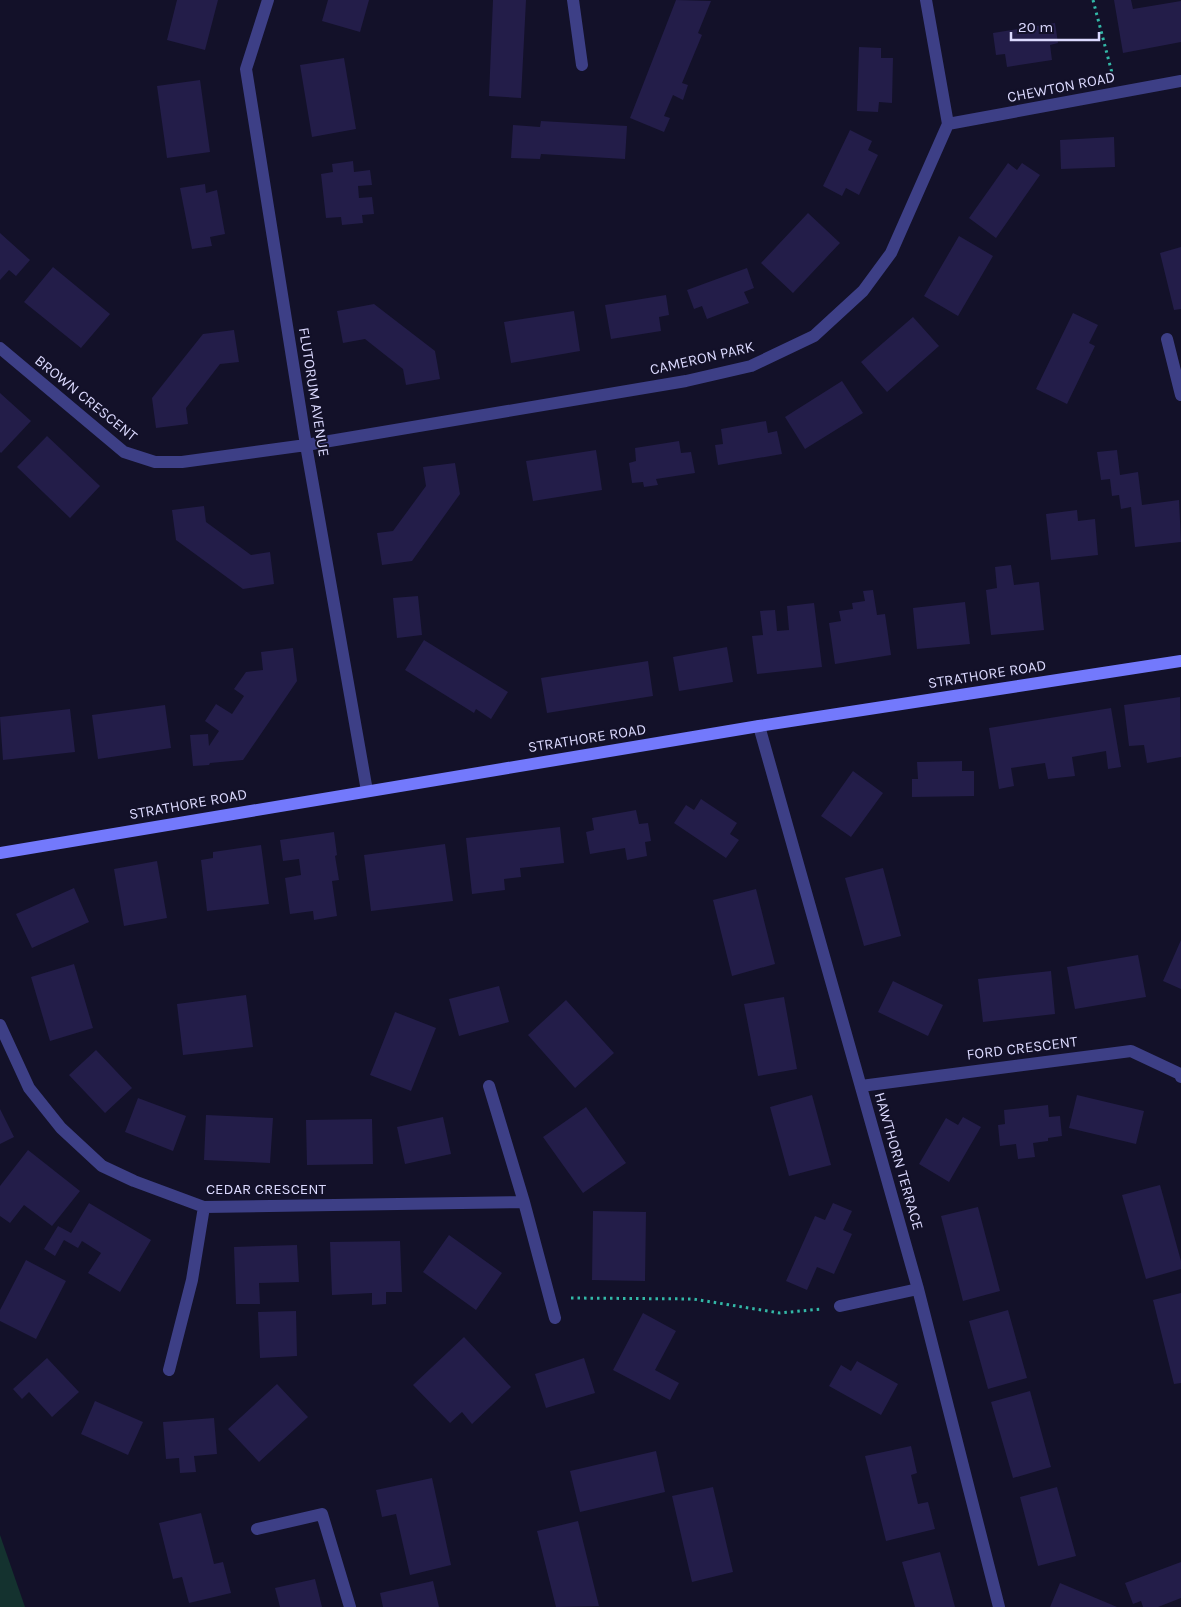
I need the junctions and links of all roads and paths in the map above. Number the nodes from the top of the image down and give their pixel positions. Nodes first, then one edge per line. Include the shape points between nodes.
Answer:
1 (268, 0) edge
2 (573, 0) edge
3 (926, 0) edge
4 (1093, 0) edge
5 (582, 65) dead end
6 (1181, 81) edge
7 (1117, 93) junction
8 (948, 124) junction
9 (1167, 339) dead end
10 (0, 348) edge
11 (1181, 395) edge
12 (306, 445) junction
13 (1181, 661) edge
14 (759, 726) junction
15 (367, 791) junction
16 (0, 853) edge
17 (0, 1025) edge
18 (1181, 1077) edge
19 (489, 1086) dead end
20 (861, 1086) junction
21 (524, 1202) junction
22 (204, 1208) junction
23 (918, 1288) junction
24 (550, 1298) junction
25 (840, 1306) joint
26 (556, 1318) dead end
27 (169, 1370) dead end
28 (257, 1529) dead end
29 (350, 1607) edge
30 (999, 1607) edge

1 - 12 street, FLUTORUM AVENUE via 246,69
2 - 5 street
3 - 8 street
4 - 7 path
6 - 7 street, CHEWTON ROAD
7 - 8 street, CHEWTON ROAD
8 - 12 street, CAMERON PARK via 892,253 863,291 814,336 752,366 686,381
9 - 11 street
10 - 12 street, BROWN CRESCENT via 124,452 132,455 155,462 182,462
12 - 15 street, FLUTORUM AVENUE
13 - 14 street, STRATHORE ROAD
14 - 15 street, STRATHORE ROAD
14 - 20 street, HAWTHORN TERRACE
15 - 16 street, STRATHORE ROAD
17 - 22 street, CEDAR CRESCENT via 28,1088 60,1128 102,1166
18 - 20 street, FORD CRESCENT via 1130,1051
19 - 21 street
20 - 23 street, HAWTHORN TERRACE
21 - 22 street, CEDAR CRESCENT
21 - 24 street
22 - 27 street via 192,1280
23 - 25 street
23 - 30 street, HAWTHORN TERRACE
24 - 25 path via 693,1299 780,1313
24 - 26 street
28 - 29 street via 322,1514

